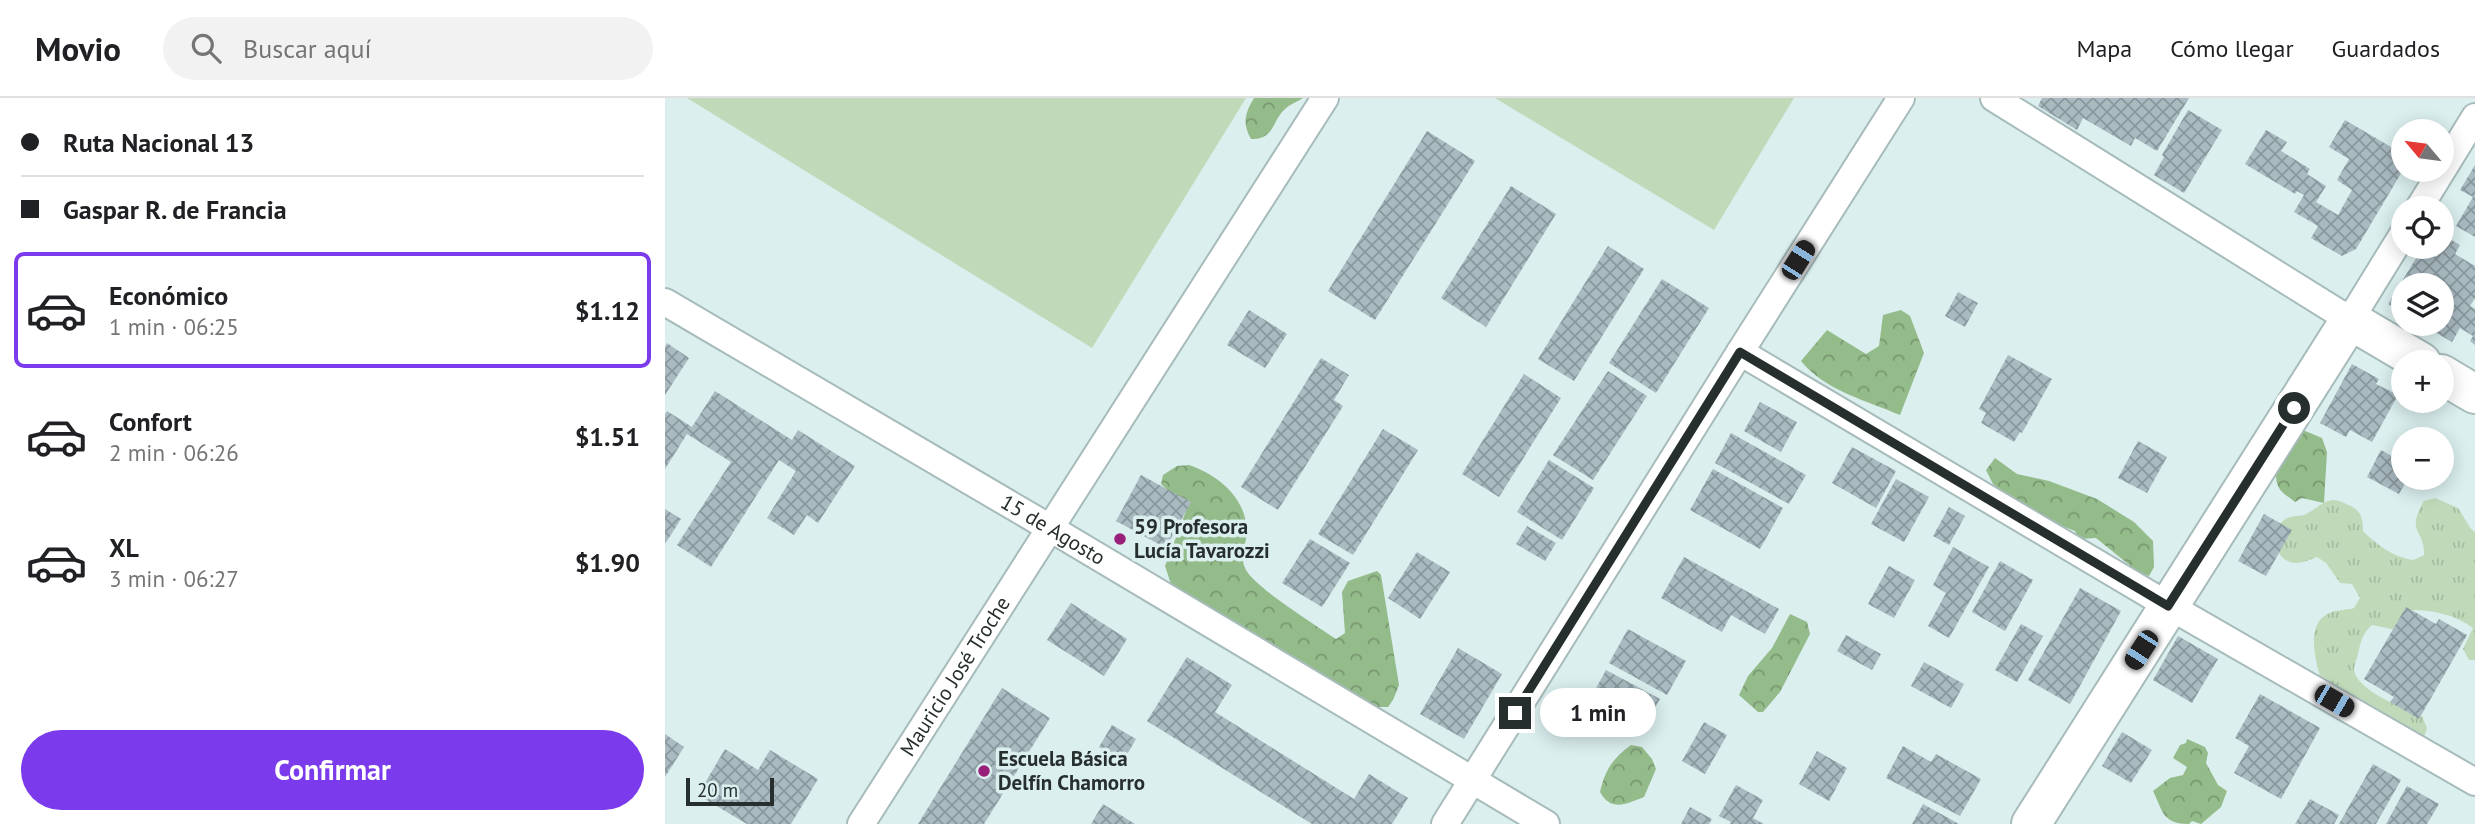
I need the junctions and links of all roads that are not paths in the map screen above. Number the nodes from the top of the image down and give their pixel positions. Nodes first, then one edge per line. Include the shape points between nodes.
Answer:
1 (1325, 98) edge
2 (1902, 98) edge
3 (1994, 98) edge
4 (2475, 117) edge
5 (2426, 196) edge
6 (2391, 253) edge
7 (665, 302) edge
8 (2350, 320) junction
9 (2401, 350) edge
10 (1740, 352) junction
11 (2454, 382) edge
12 (2475, 394) edge
13 (1050, 528) junction
14 (2168, 606) junction
15 (1472, 780) junction
16 (2475, 782) edge
17 (861, 824) edge
18 (1445, 824) edge
19 (1546, 824) edge
20 (2031, 824) edge

1 - 13 street, Mauricio José Troche
2 - 10 street
3 - 8 street
4 - 5 street
6 - 8 street
7 - 13 street, 15 de Agosto
8 - 9 highway
8 - 14 highway
10 - 14 street
10 - 15 street
11 - 12 highway
13 - 15 street, 15 de Agosto
13 - 17 street, Mauricio José Troche
14 - 16 street
14 - 20 highway
15 - 18 street
15 - 19 street, 15 de Agosto

